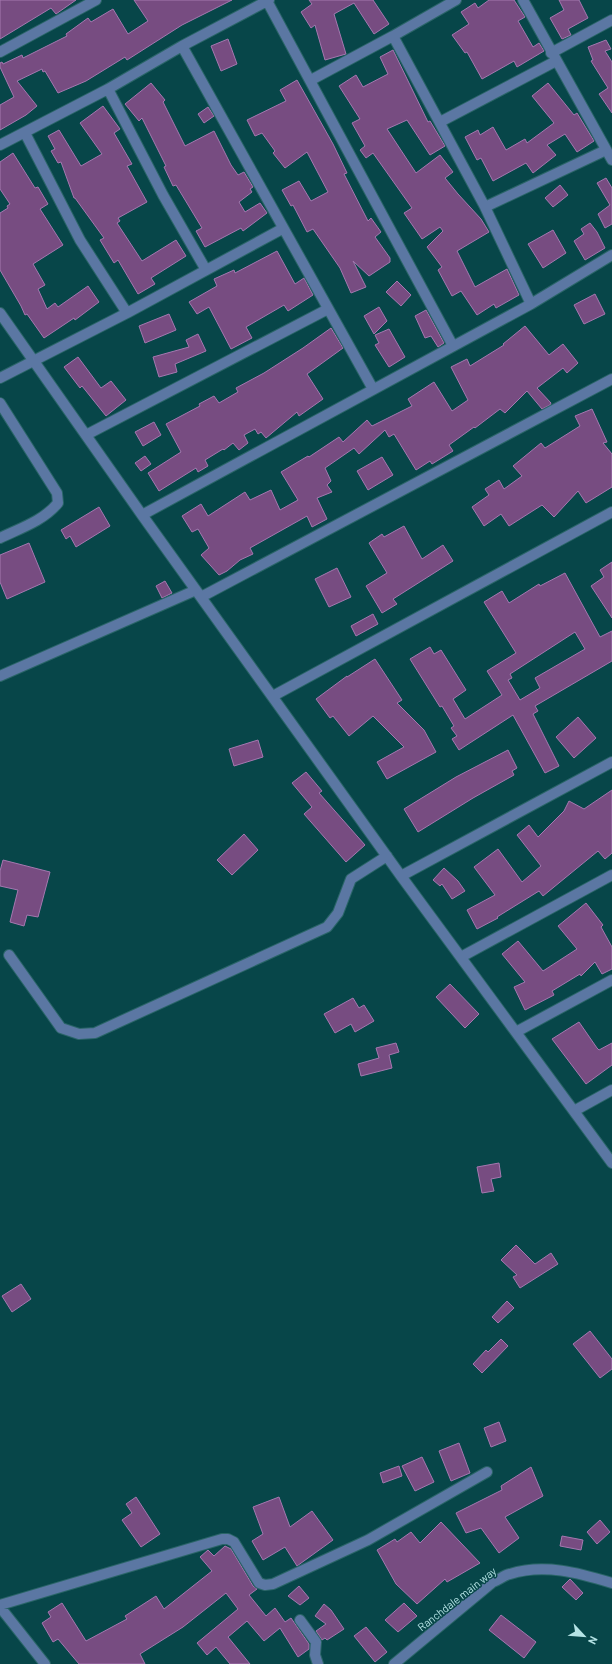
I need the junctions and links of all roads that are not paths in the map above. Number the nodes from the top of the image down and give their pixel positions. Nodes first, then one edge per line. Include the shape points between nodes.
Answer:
1 (96, 0) edge
2 (456, 0) edge
3 (523, 0) edge
4 (268, 1) edge
5 (612, 20) edge
6 (393, 36) junction
7 (182, 46) junction
8 (0, 52) edge
9 (554, 57) junction
10 (311, 80) junction
11 (108, 89) junction
12 (440, 122) junction
13 (25, 133) junction
14 (0, 145) edge
15 (606, 150) junction
16 (612, 160) edge
17 (485, 207) junction
18 (282, 229) junction
19 (612, 255) edge
20 (206, 270) junction
21 (531, 304) junction
22 (328, 309) junction
23 (0, 313) edge
24 (127, 313) junction
25 (453, 346) junction
26 (34, 361) junction
27 (0, 378) edge
28 (612, 379) edge
29 (372, 389) junction
30 (0, 403) edge
31 (86, 435) junction
32 (612, 512) edge
33 (142, 515) junction
34 (0, 538) edge
35 (199, 594) junction
36 (0, 676) edge
37 (273, 696) junction
38 (612, 762) edge
39 (387, 856) junction
40 (612, 875) edge
41 (401, 876) junction
42 (9, 955) dead end
43 (461, 957) junction
44 (612, 980) edge
45 (516, 1032) junction
46 (612, 1090) edge
47 (574, 1111) junction
48 (612, 1163) edge
49 (487, 1472) dead end
50 (612, 1583) edge
51 (0, 1606) edge
52 (300, 1620) dead end
53 (45, 1664) edge
54 (318, 1664) edge
55 (394, 1664) edge

1 - 8 street
2 - 6 street
3 - 9 street
4 - 7 street
4 - 10 street
5 - 9 street
6 - 10 street
6 - 12 street
7 - 11 street
7 - 18 street via 236,140
9 - 12 street
9 - 15 street
10 - 25 street
11 - 13 street
11 - 20 street via 163,195
12 - 17 street
13 - 14 street
13 - 24 street via 80,240
15 - 16 street
15 - 17 street
17 - 21 street
18 - 20 street
18 - 22 street
19 - 21 street
20 - 24 street
21 - 25 street
22 - 29 street
22 - 31 street
23 - 26 street
24 - 26 street
25 - 29 street
26 - 27 street
26 - 31 street
28 - 35 street
29 - 33 street
30 - 34 street via 57,493 58,503 39,520
31 - 33 street
32 - 37 street
33 - 35 street
35 - 36 street
35 - 37 street
37 - 39 street
38 - 41 street
39 - 41 street
39 - 42 street via 351,879 338,913 327,927 95,1033 79,1034 61,1028
40 - 43 street
41 - 43 street
43 - 45 street
44 - 45 street
45 - 47 street
46 - 47 street
47 - 48 street
49 - 51 street via 368,1540 273,1584 259,1583 234,1542 222,1539
50 - 55 street, Ranchdale main way via 573,1572 555,1570 540,1569 509,1574 493,1582
51 - 53 street
52 - 54 street via 316,1642

